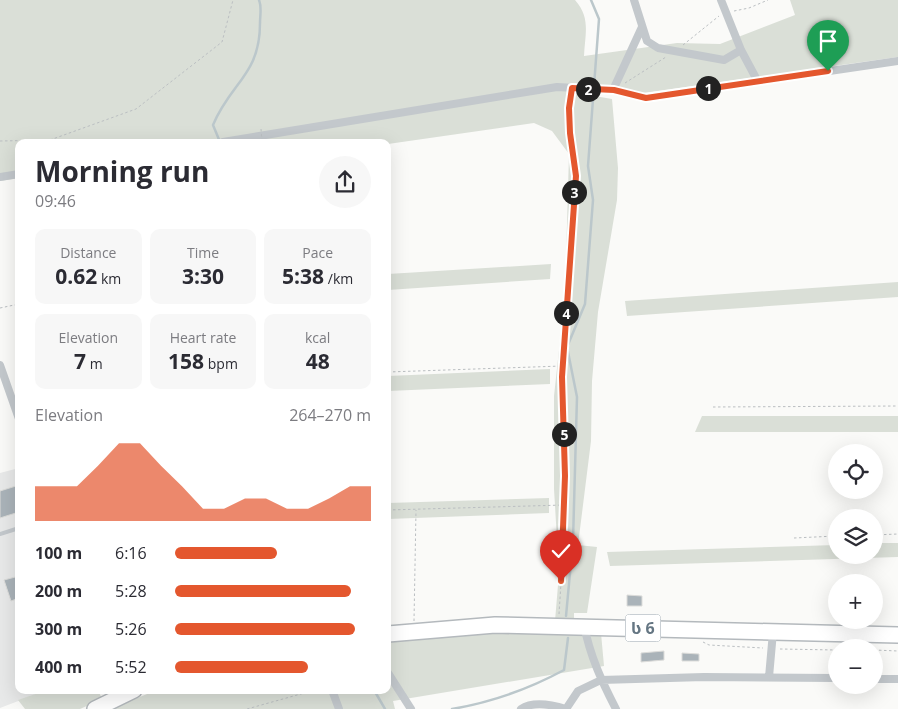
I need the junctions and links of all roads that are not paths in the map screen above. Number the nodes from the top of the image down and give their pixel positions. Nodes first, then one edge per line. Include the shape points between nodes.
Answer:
1 (634, 0) edge
2 (721, 0) edge
3 (642, 27) junction
4 (741, 50) junction
5 (898, 61) edge
6 (757, 80) junction
7 (614, 90) junction
8 (248, 139) edge
9 (15, 175) edge
10 (0, 177) edge
11 (0, 365) edge
12 (15, 408) edge
13 (15, 529) edge
14 (0, 534) edge
15 (584, 625) junction
16 (773, 632) junction
17 (391, 634) edge
18 (898, 634) edge
19 (769, 677) junction
20 (391, 678) edge
21 (828, 678) edge
22 (883, 679) edge
23 (601, 680) junction
24 (898, 680) edge
25 (126, 694) edge
26 (333, 694) edge
27 (94, 709) edge
28 (339, 709) edge
29 (411, 709) edge
30 (521, 709) edge
31 (616, 709) edge

1 - 3 street
2 - 4 street
3 - 4 street via 647,41 658,48 724,60
3 - 7 street
4 - 6 street
5 - 6 street
6 - 7 street via 646,98
7 - 8 street via 557,87
9 - 10 street
11 - 12 street
13 - 14 lane
15 - 16 highway, ს 6
15 - 17 highway, ს 6 via 495,625
15 - 23 street
16 - 18 highway, ს 6
16 - 19 street
19 - 21 street
19 - 23 street
20 - 29 street
22 - 24 street
23 - 30 street via 578,691 566,709 553,705
23 - 31 street
25 - 27 highway
26 - 28 street

